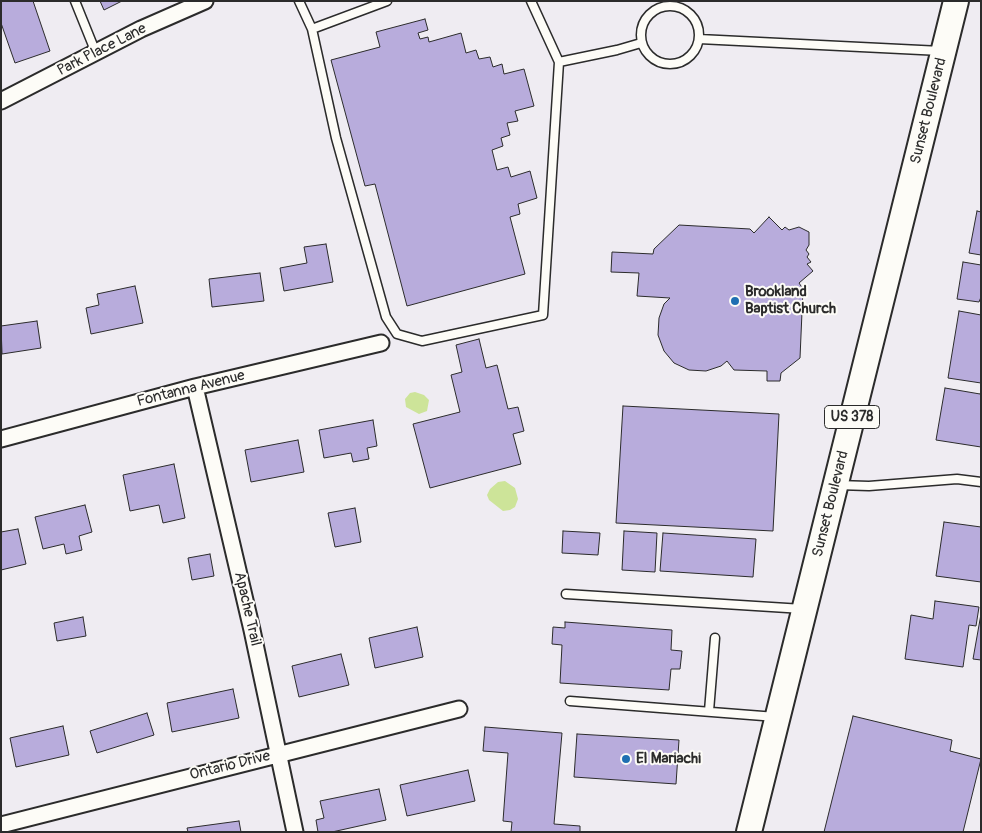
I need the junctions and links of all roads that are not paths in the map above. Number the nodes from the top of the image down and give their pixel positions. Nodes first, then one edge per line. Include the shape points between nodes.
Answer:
1 (75, 1) edge
2 (205, 1) edge
3 (299, 1) edge
4 (387, 1) edge
5 (531, 1) edge
6 (956, 1) edge
7 (312, 29) junction
8 (699, 39) junction
9 (641, 42) junction
10 (944, 51) junction
11 (96, 53) junction
12 (559, 62) junction
13 (1, 101) edge
14 (381, 342) dead end
15 (195, 387) junction
16 (1, 439) edge
17 (981, 482) edge
18 (835, 485) junction
19 (566, 594) dead end
20 (804, 609) junction
21 (715, 638) dead end
22 (570, 701) dead end
23 (459, 709) dead end
24 (709, 712) junction
25 (778, 717) junction
26 (278, 754) junction
27 (1, 825) edge
28 (295, 832) edge
29 (749, 832) edge

1 - 11 lane
2 - 11 street, Park Place Lane
3 - 7 lane
4 - 7 lane
5 - 12 lane
6 - 10 main road, Sunset Boulevard / US 378
7 - 12 lane via 336,138 386,317 397,334 422,341 543,314
8 - 9 lane via 690,57 672,65 652,59
8 - 9 lane via 696,21 690,14 683,8 665,6 656,9 644,22
8 - 10 lane
9 - 12 lane
10 - 18 main road, Sunset Boulevard / US 378
11 - 13 street, Park Place Lane
14 - 15 street, Fontanna Avenue
15 - 16 street, Fontanna Avenue
15 - 26 street, Apache Trail
17 - 18 lane via 957,479 869,486
18 - 20 main road, Sunset Boulevard / US 378
19 - 20 lane
20 - 25 main road, Sunset Boulevard / US 378
21 - 24 lane
22 - 24 lane
23 - 26 street, Ontario Drive
24 - 25 lane
25 - 29 main road, Sunset Boulevard / US 378
26 - 27 street, Ontario Drive
26 - 28 street, Apache Trail

